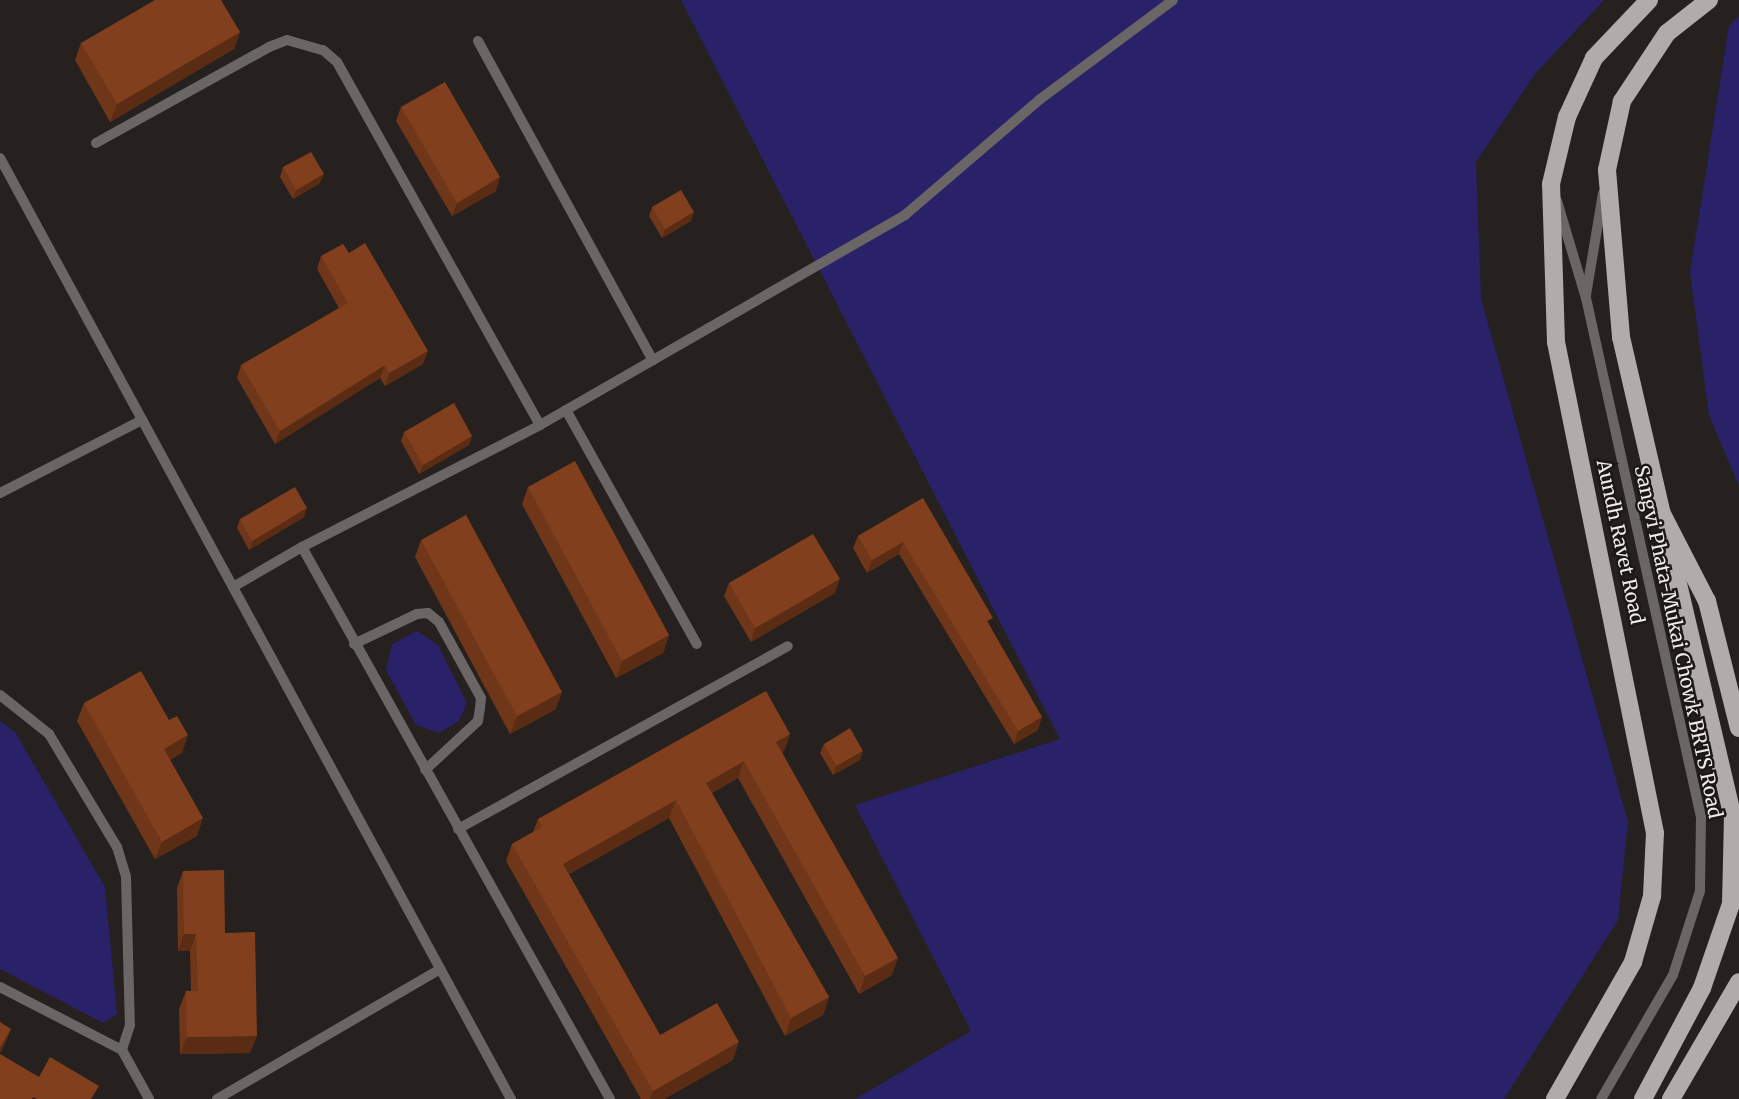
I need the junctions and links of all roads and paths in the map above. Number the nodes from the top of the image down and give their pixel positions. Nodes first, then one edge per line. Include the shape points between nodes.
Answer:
1 (1173, 0) edge
2 (1649, 0) edge
3 (1709, 0) edge
4 (478, 41) dead end
5 (96, 143) dead end
6 (0, 158) edge
7 (1607, 170) junction
8 (1551, 184) junction
9 (1586, 298) junction
10 (653, 360) junction
11 (566, 410) junction
12 (142, 420) junction
13 (540, 425) junction
14 (0, 493) edge
15 (1662, 514) junction
16 (302, 547) junction
17 (233, 587) junction
18 (697, 644) dead end
19 (354, 645) junction
20 (788, 646) dead end
21 (0, 695) edge
22 (1739, 728) edge
23 (425, 770) junction
24 (458, 829) junction
25 (440, 969) junction
26 (1739, 982) edge
27 (0, 987) edge
28 (122, 1050) junction
29 (1558, 1095) edge
30 (149, 1099) edge
31 (217, 1099) edge
32 (511, 1099) edge
33 (610, 1099) edge
34 (1601, 1099) edge
35 (1643, 1099) edge
36 (1671, 1099) edge

1 - 10 lane via 1039,100 905,215
2 - 8 main road, Aundh Ravet Road via 1594,58 1567,117
3 - 7 main road via 1667,33 1622,101
4 - 10 lane
5 - 13 lane via 268,47 287,40 323,50 337,62
6 - 12 lane
7 - 9 lane, Sangvi Phata-Mukai Chowk BRTS Road
7 - 15 main road via 1620,337
8 - 9 lane, Sangvi Phata-Mukai Chowk BRTS Road
8 - 29 main road, Aundh Ravet Road via 1556,342 1655,833 1652,895 1633,962
9 - 34 lane, Sangvi Phata-Mukai Chowk BRTS Road via 1702,817 1700,891 1673,975
10 - 11 lane
11 - 13 lane
11 - 18 lane
12 - 14 lane
12 - 17 lane
13 - 16 lane
15 - 22 main road via 1707,601
15 - 35 main road via 1733,818 1731,904 1702,988
16 - 17 lane
16 - 19 lane
17 - 25 lane
19 - 23 lane
19 - 23 lane via 417,614 428,612 439,622 481,698 478,721
20 - 24 lane
21 - 28 lane via 49,734 122,862 130,1039
23 - 24 lane
24 - 33 lane
25 - 31 lane
25 - 32 lane
26 - 36 main road
27 - 28 lane
28 - 30 lane

